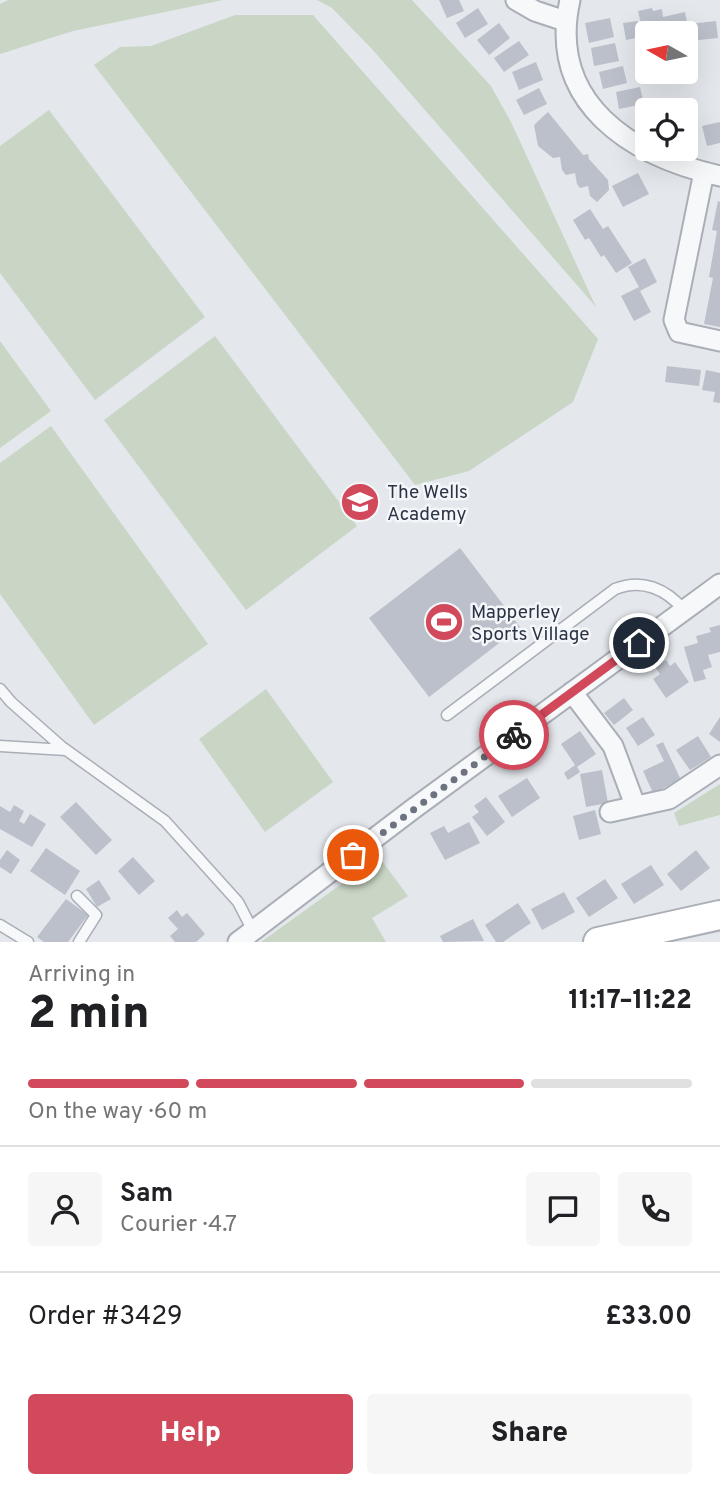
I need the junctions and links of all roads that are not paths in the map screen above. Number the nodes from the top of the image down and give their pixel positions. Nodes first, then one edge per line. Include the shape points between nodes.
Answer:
1 (516, 0) edge
2 (570, 0) edge
3 (565, 21) junction
4 (712, 174) edge
5 (720, 341) edge
6 (720, 584) edge
7 (684, 610) junction
8 (0, 689) edge
9 (572, 692) junction
10 (447, 715) dead end
11 (0, 746) edge
12 (66, 750) junction
13 (720, 765) edge
14 (635, 805) junction
15 (610, 813) dead end
16 (77, 896) dead end
17 (720, 915) edge
18 (0, 925) edge
19 (246, 936) edge
20 (28, 942) edge
21 (79, 942) edge
22 (598, 942) edge

1 - 3 street
2 - 3 street
3 - 4 street via 566,49 576,85 600,118 630,142
4 - 5 street via 674,320 679,332
6 - 7 street
7 - 9 street
7 - 10 lane via 672,596 655,587 639,583 615,589
8 - 12 lane
9 - 14 street via 613,746
9 - 19 street
11 - 12 lane
12 - 19 lane via 165,821 238,902
13 - 14 street via 669,799
14 - 15 street
16 - 21 lane via 96,915
17 - 22 street
18 - 20 lane

